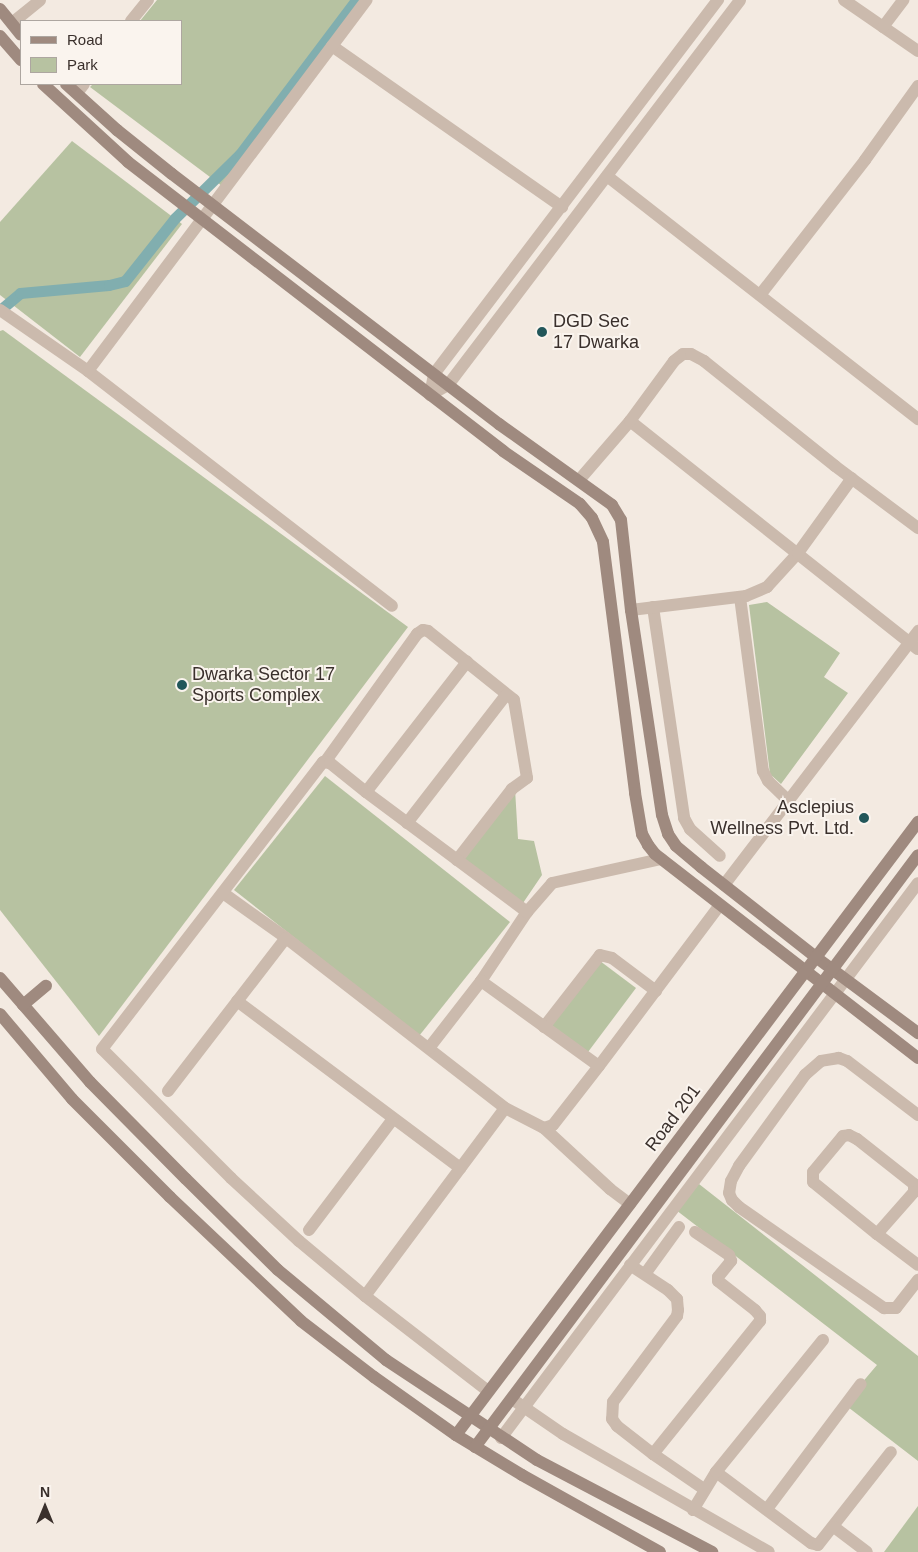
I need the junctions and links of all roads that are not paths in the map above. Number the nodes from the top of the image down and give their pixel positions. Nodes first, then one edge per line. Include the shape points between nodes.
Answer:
1 (40, 0) edge
2 (367, 0) edge
3 (718, 0) edge
4 (740, 0) edge
5 (844, 0) edge
6 (903, 0) edge
7 (144, 2) edge
8 (0, 9) edge
9 (133, 20) edge
10 (12, 23) junction
11 (883, 27) junction
12 (20, 34) edge
13 (0, 36) edge
14 (332, 46) junction
15 (918, 51) edge
16 (20, 59) edge
17 (44, 85) edge
18 (918, 86) edge
19 (80, 89) edge
20 (607, 176) junction
21 (210, 202) junction
22 (562, 207) junction
23 (200, 218) junction
24 (760, 295) junction
25 (5, 313) edge
26 (88, 371) junction
27 (434, 374) junction
28 (448, 385) junction
29 (430, 395) junction
30 (918, 420) edge
31 (630, 421) junction
32 (852, 478) junction
33 (580, 480) junction
34 (918, 528) edge
35 (798, 554) junction
36 (740, 597) junction
37 (392, 606) dead end
38 (653, 607) junction
39 (631, 610) junction
40 (918, 632) edge
41 (914, 646) edge
42 (467, 662) junction
43 (506, 694) junction
44 (325, 762) junction
45 (366, 792) junction
46 (789, 800) junction
47 (918, 822) edge
48 (407, 823) junction
49 (918, 855) edge
50 (720, 856) dead end
51 (661, 859) junction
52 (457, 860) junction
53 (918, 883) edge
54 (724, 885) junction
55 (223, 893) junction
56 (720, 905) junction
57 (527, 912) junction
58 (286, 938) junction
59 (817, 958) junction
60 (833, 969) junction
61 (806, 972) junction
62 (0, 978) edge
63 (846, 979) junction
64 (481, 981) junction
65 (822, 984) junction
66 (46, 986) dead end
67 (656, 991) junction
68 (834, 993) junction
69 (237, 1001) junction
70 (23, 1004) junction
71 (0, 1014) edge
72 (544, 1026) junction
73 (918, 1033) edge
74 (429, 1048) junction
75 (918, 1058) edge
76 (599, 1066) junction
77 (168, 1090) dead end
78 (505, 1108) junction
79 (918, 1115) edge
80 (393, 1119) junction
81 (544, 1128) junction
82 (460, 1168) junction
83 (630, 1204) junction
84 (679, 1227) dead end
85 (308, 1230) dead end
86 (696, 1232) dead end
87 (877, 1234) junction
88 (630, 1264) junction
89 (918, 1265) edge
90 (645, 1274) junction
91 (918, 1280) edge
92 (365, 1296) junction
93 (823, 1340) dead end
94 (861, 1384) dead end
95 (488, 1390) junction
96 (512, 1398) junction
97 (525, 1407) junction
98 (470, 1416) junction
99 (490, 1430) junction
100 (456, 1435) junction
101 (501, 1438) junction
102 (475, 1447) junction
103 (891, 1452) dead end
104 (653, 1454) junction
105 (716, 1472) junction
106 (704, 1489) junction
107 (766, 1509) junction
108 (693, 1510) junction
109 (834, 1527) junction
110 (660, 1552) edge
111 (712, 1552) edge
112 (769, 1552) edge
113 (867, 1552) edge

1 - 10 street
2 - 14 street
3 - 22 street
4 - 20 street
5 - 11 street
6 - 11 street
7 - 9 street
8 - 10 main road
10 - 12 main road
11 - 15 street
13 - 16 main road
14 - 21 street
14 - 22 street
17 - 23 main road via 128,162
18 - 24 street
19 - 21 main road via 117,130
20 - 24 street
20 - 28 street
21 - 23 street
21 - 27 main road
22 - 27 street
23 - 26 street
23 - 29 main road
24 - 30 street
25 - 26 street
26 - 37 street
27 - 28 main road
27 - 29 street
28 - 29 street
28 - 33 main road
29 - 51 main road via 503,451 564,491 580,504 599,530 642,834 651,850
31 - 32 street via 674,361 683,354 691,354
31 - 33 street
31 - 35 street
32 - 34 street
32 - 35 street
33 - 39 main road via 619,514
35 - 36 street via 767,587
35 - 41 street
36 - 38 street
36 - 46 street via 763,771 768,781
38 - 39 street
38 - 50 street via 684,818 690,829
39 - 54 main road via 665,828 676,846
40 - 41 street
41 - 46 street
42 - 43 street
42 - 44 street via 428,631 419,631
42 - 45 street
43 - 48 street
43 - 52 street via 516,706 527,778 512,789
44 - 45 street
44 - 55 street via 321,763
45 - 48 street
46 - 54 street
47 - 59 main road, Road 201
48 - 52 street
49 - 60 main road
51 - 56 main road
51 - 57 street via 555,881
52 - 57 street
53 - 63 street
54 - 59 main road
55 - 58 street
55 - 92 street via 102,1049 231,1178
56 - 61 main road
56 - 67 street
57 - 64 street
58 - 69 street
58 - 74 street
59 - 60 main road
59 - 61 main road, Road 201
60 - 63 main road
60 - 65 main road
61 - 65 main road
61 - 83 main road, Road 201
62 - 70 main road
63 - 68 street
63 - 73 main road
64 - 72 street
64 - 74 street
65 - 68 main road
65 - 96 main road
66 - 70 main road
67 - 72 street via 612,958 600,956
67 - 76 street
68 - 75 main road
68 - 88 street
69 - 77 street
69 - 80 street
70 - 98 main road via 90,1082 278,1270 386,1360
71 - 100 main road via 72,1099 302,1321
72 - 76 street
74 - 78 street
76 - 81 street via 552,1125
78 - 81 street
78 - 82 street
79 - 91 street via 847,1061 839,1058 821,1061 805,1075 739,1166 731,1180 729,1193 739,1207 884,1308 896,1308
80 - 82 street
80 - 85 street
81 - 83 street
82 - 92 street
83 - 95 main road, Road 201
84 - 90 street
86 - 104 street via 729,1255 731,1261 718,1281 755,1310 760,1321
87 - 87 street via 914,1192 914,1184 857,1139 843,1136 813,1172 813,1182
87 - 89 street
88 - 90 street
88 - 97 street
90 - 104 street via 674,1295 678,1313 613,1402 611,1415 617,1426
92 - 95 street
93 - 105 street
94 - 107 street
95 - 98 main road, Road 201
96 - 97 street
96 - 99 main road
97 - 101 street
97 - 108 street via 563,1434
98 - 99 main road
98 - 100 main road, Road 201
99 - 101 main road
99 - 102 main road
100 - 102 main road
101 - 111 main road
102 - 110 main road
103 - 109 street
104 - 106 street
105 - 106 street
105 - 107 street
106 - 108 street
107 - 109 street via 815,1545 821,1544
108 - 112 street
109 - 113 street

